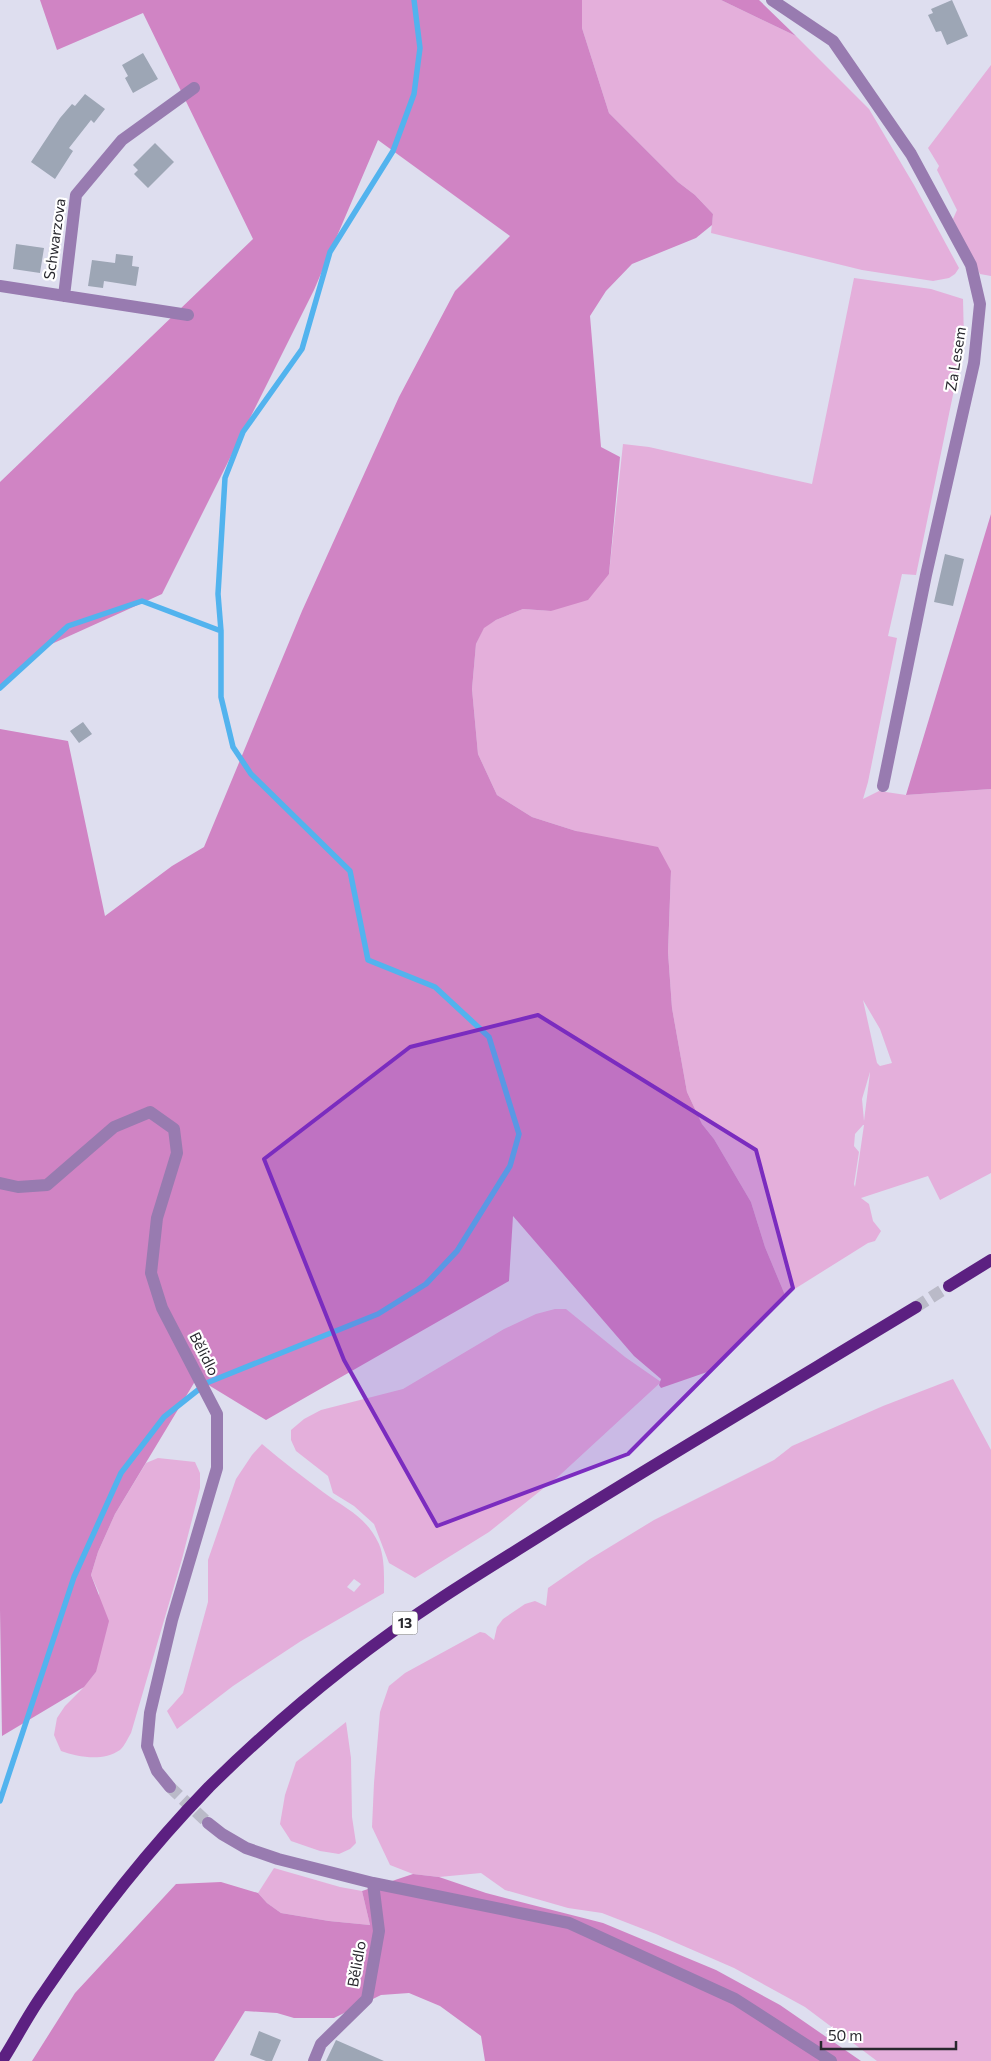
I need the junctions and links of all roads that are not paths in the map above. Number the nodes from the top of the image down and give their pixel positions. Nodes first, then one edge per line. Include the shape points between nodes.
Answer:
1 (772, 0) edge
2 (194, 88) dead end
3 (0, 286) edge
4 (64, 296) junction
5 (188, 315) dead end
6 (883, 786) dead end
7 (0, 1183) edge
8 (991, 1260) edge
9 (949, 1286) tunnel mouth
10 (916, 1307) tunnel mouth
11 (170, 1787) tunnel mouth
12 (208, 1823) tunnel mouth
13 (373, 1883) junction
14 (2, 2061) edge
15 (314, 2061) edge
16 (831, 2061) edge

1 - 6 street, Za Lesem via 833,41 912,154 970,265 980,304 974,363
2 - 4 street, Schwarzova via 122,140 76,195
3 - 4 street, Schwarzova
4 - 5 street, Schwarzova
7 - 11 street, Bělidlo via 18,1187 47,1185 114,1127 150,1112 174,1129 177,1154 157,1218 151,1273 162,1308 217,1414 217,1468 172,1620 150,1713 147,1746 157,1771
8 - 9 main road
10 - 14 main road, 13 via 443,1597 332,1678 259,1740 164,1838 106,1907 42,1995
12 - 13 street via 246,1848
13 - 15 street, Bělidlo via 379,1931 367,1999 321,2044
13 - 16 street via 569,1923 735,1999

